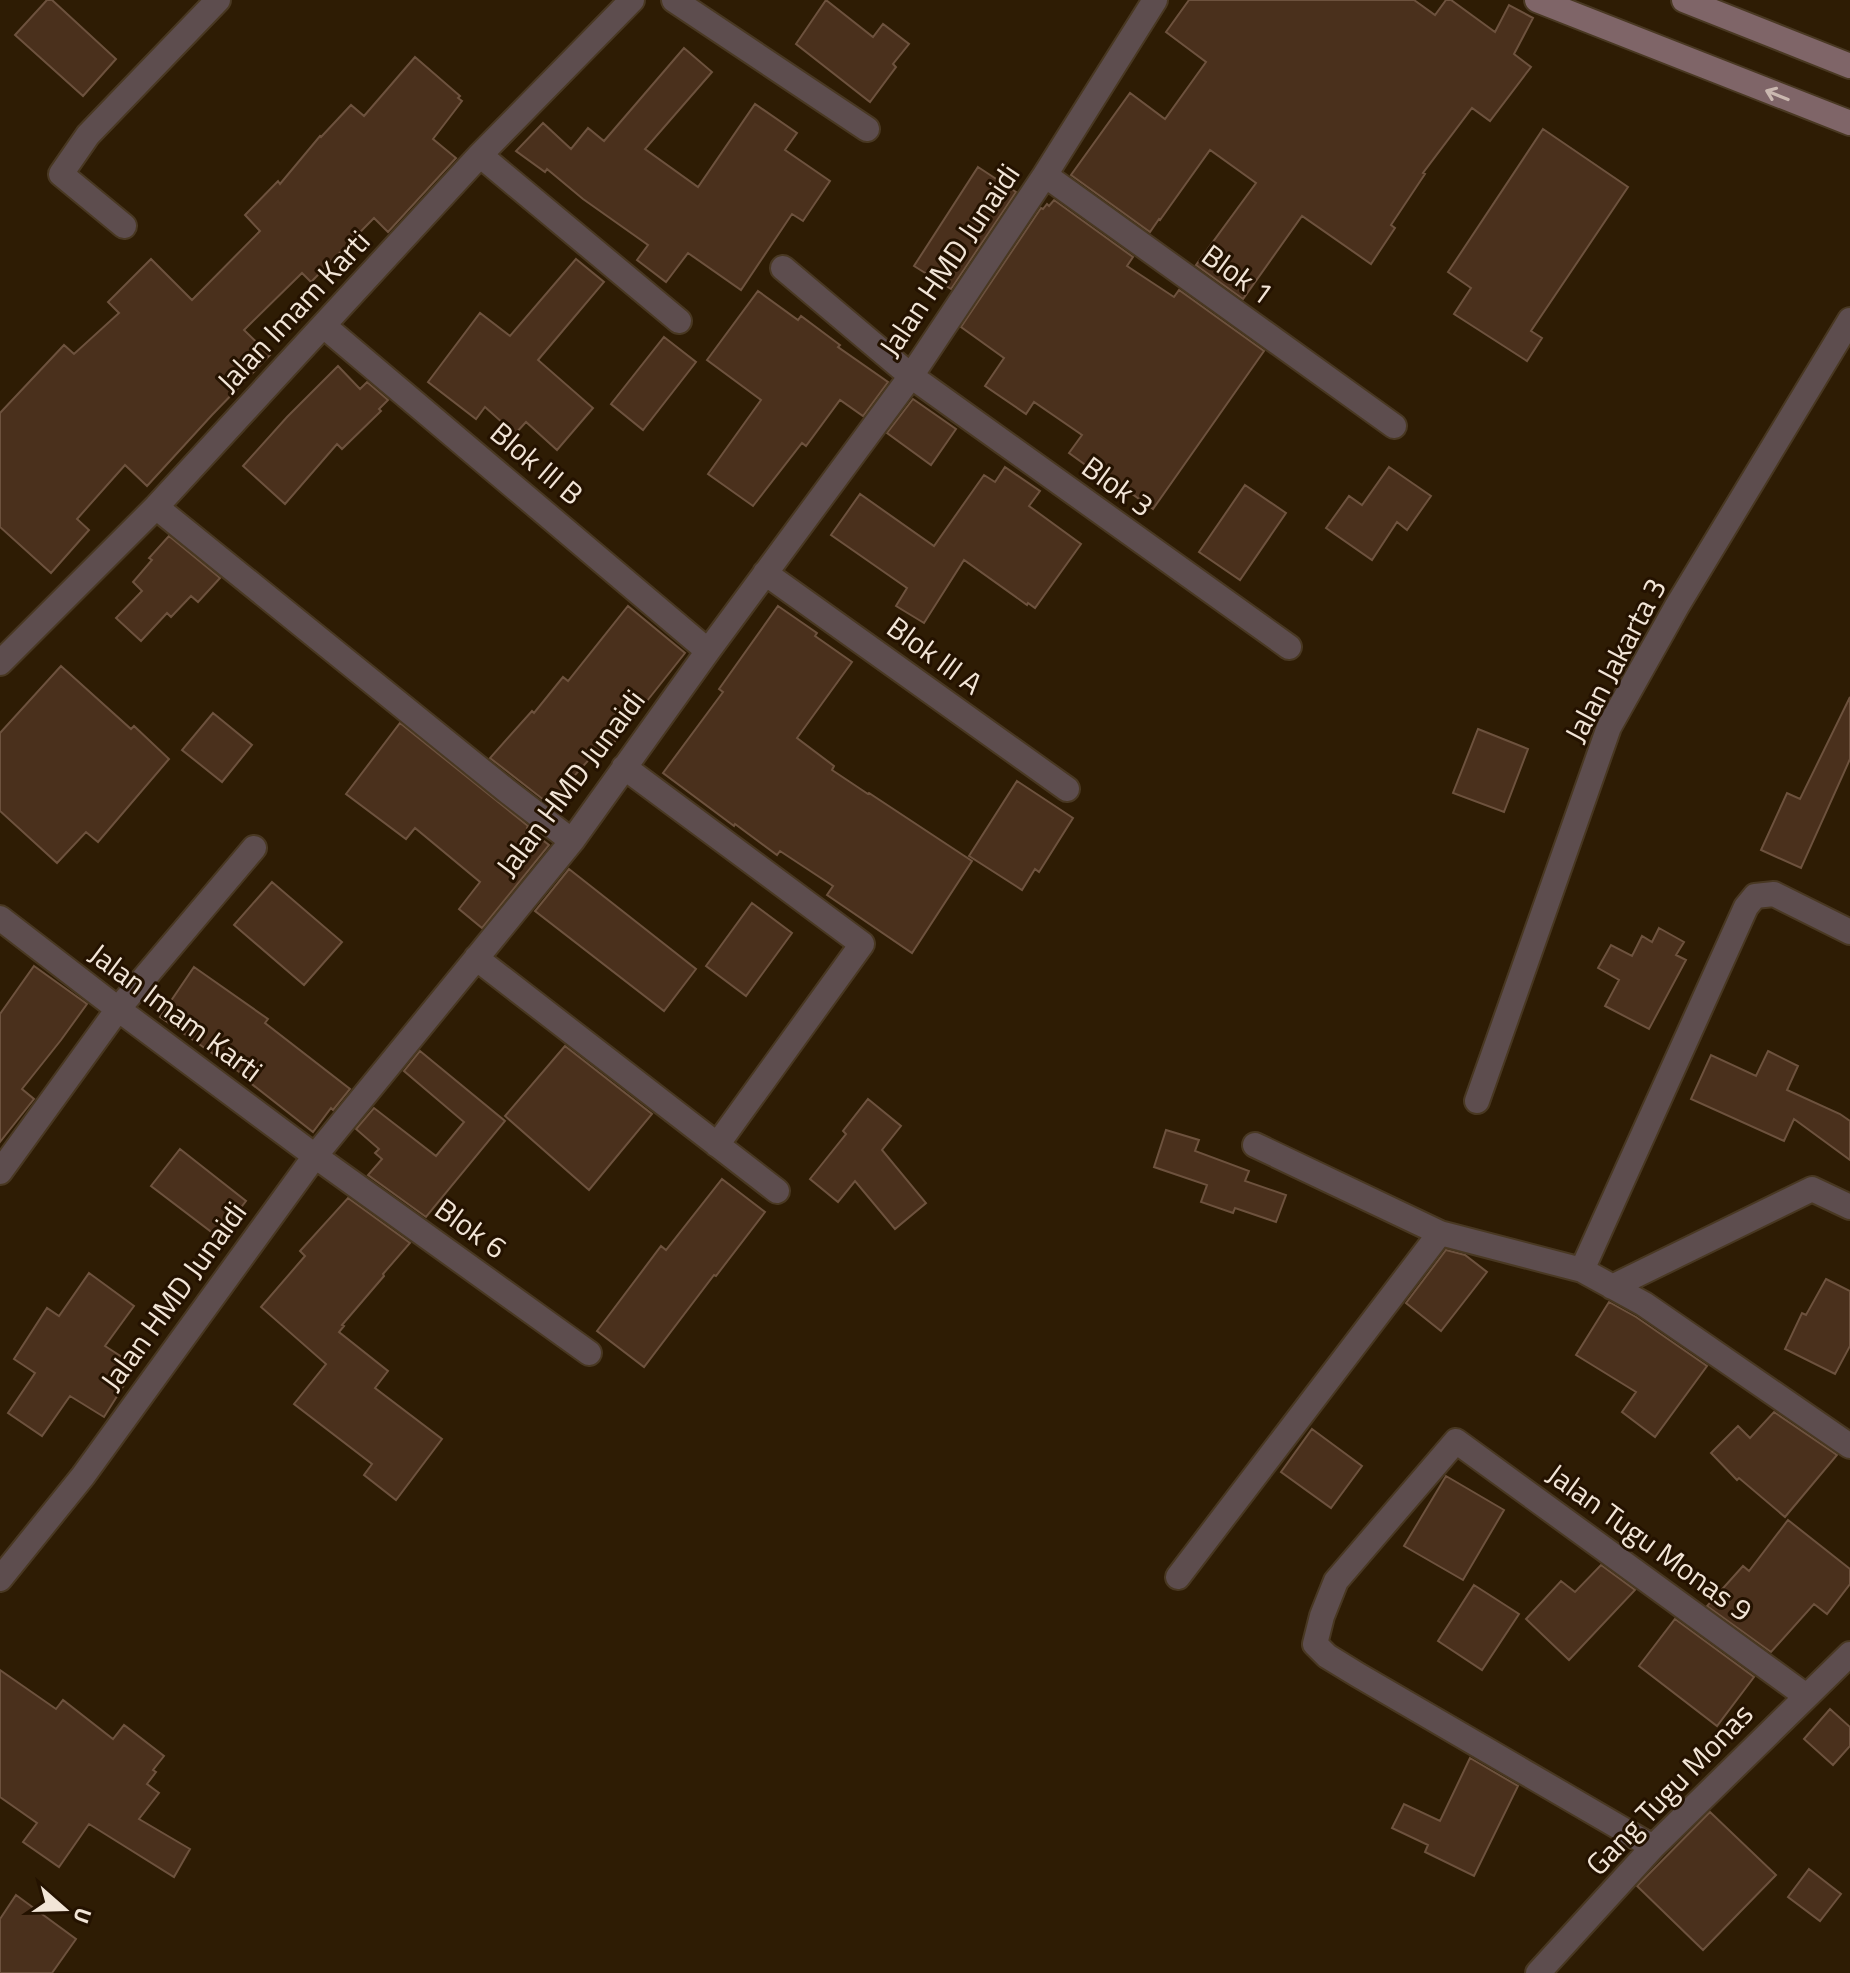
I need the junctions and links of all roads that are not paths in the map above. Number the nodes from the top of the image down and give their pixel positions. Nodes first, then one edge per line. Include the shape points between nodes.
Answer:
1 (218, 0) edge
2 (632, 0) edge
3 (674, 0) edge
4 (1155, 0) edge
5 (1537, 0) edge
6 (1684, 0) edge
7 (1850, 66) edge
8 (1850, 123) edge
9 (867, 129) dead end
10 (480, 155) junction
11 (1045, 175) junction
12 (124, 226) dead end
13 (783, 268) dead end
14 (1850, 320) edge
15 (679, 321) dead end
16 (324, 326) junction
17 (911, 376) junction
18 (1394, 426) dead end
19 (156, 507) junction
20 (765, 573) junction
21 (1289, 647) dead end
22 (708, 651) junction
23 (0, 663) edge
24 (624, 767) junction
25 (1067, 789) dead end
26 (572, 841) junction
27 (254, 848) dead end
28 (0, 918) edge
29 (1850, 932) edge
30 (476, 958) junction
31 (118, 1009) junction
32 (1477, 1101) dead end
33 (717, 1145) junction
34 (1255, 1145) dead end
35 (315, 1156) junction
36 (0, 1172) edge
37 (777, 1191) dead end
38 (1850, 1207) edge
39 (1440, 1233) junction
40 (1582, 1270) junction
41 (1612, 1287) junction
42 (589, 1353) dead end
43 (1850, 1446) edge
44 (1178, 1577) dead end
45 (0, 1579) edge
46 (1850, 1654) edge
47 (1806, 1696) junction
48 (1653, 1847) junction
49 (1538, 1973) edge

1 - 12 street via 88,135 61,174
2 - 10 street, Jalan Imam Karti
3 - 9 street
4 - 11 street, Jalan HMD Junaidi
8 -> 5 main road
6 - 7 main road
10 - 15 street
10 - 16 street, Jalan Imam Karti
11 - 17 street, Jalan HMD Junaidi
11 - 18 street, Blok 1
13 - 17 street, Blok 3
14 - 32 street, Jalan Jakarta 3 via 1609,727
16 - 19 street, Jalan Imam Karti
16 - 22 street, Blok III B
17 - 20 street, Jalan HMD Junaidi
17 - 21 street, Blok 3
19 - 23 street, Jalan Imam Karti
19 - 26 street
20 - 22 street, Jalan HMD Junaidi
20 - 25 street, Blok III A
22 - 24 street, Jalan HMD Junaidi
24 - 26 street, Jalan HMD Junaidi
24 - 33 street via 862,944
26 - 30 street, Jalan HMD Junaidi
27 - 31 street
28 - 31 street, Jalan Imam Karti
29 - 40 street via 1774,894 1755,896 1746,907
30 - 33 street
30 - 35 street, Jalan HMD Junaidi
31 - 35 street, Jalan Imam Karti
31 - 36 street
33 - 37 street
34 - 39 street
35 - 42 street, Blok 6
35 - 45 street, Jalan HMD Junaidi via 83,1476
38 - 41 street via 1812,1189
39 - 40 street
39 - 44 street
40 - 41 street
41 - 43 street
46 - 47 street, Gang Tugu Monas
47 - 48 street, Gang Tugu Monas
47 - 48 street, Jalan Tugu Monas 9 via 1456,1441 1336,1581 1315,1644 1358,1675
48 - 49 street, Gang Tugu Monas

